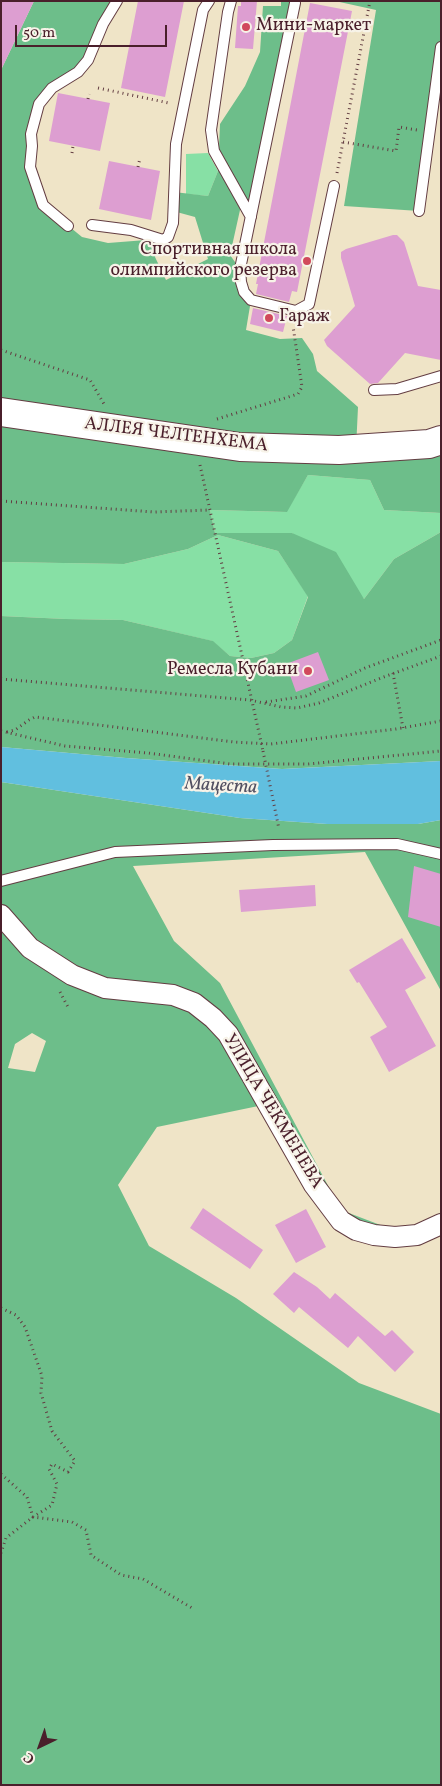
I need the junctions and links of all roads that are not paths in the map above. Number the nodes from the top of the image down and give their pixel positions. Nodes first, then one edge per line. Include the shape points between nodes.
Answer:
1 (117, 1) edge
2 (209, 1) edge
3 (231, 1) edge
4 (295, 3) dead end
5 (441, 47) edge
6 (334, 186) road end
7 (419, 211) dead end
8 (251, 217) junction
9 (92, 225) dead end
10 (68, 226) dead end
11 (441, 376) edge
12 (374, 390) dead end
13 (1, 412) edge
14 (441, 440) edge
15 (441, 854) edge
16 (1, 881) edge
17 (1, 915) edge
18 (441, 1224) edge

1 - 10 lane via 102,24 88,60 78,72 52,88 40,104 31,134 30,167 43,205
2 - 9 lane via 203,10 176,144 173,222 168,237 163,240 130,230
3 - 8 lane via 211,130 214,151
4 - 8 lane
5 - 7 lane
6 - 8 lane via 309,304 296,311 251,300 244,292 240,269
11 - 12 lane via 397,389
13 - 14 main road, АЛЛЕЯ ЧЕЛТЕНХЕМА via 240,448 339,450 429,444
15 - 16 lane via 397,844 273,845 115,852
17 - 18 street, УЛИЦА ЧЕКМЕНЕВА via 30,948 72,975 105,988 173,995 194,1003 213,1018 228,1034 314,1185 341,1221 356,1230 395,1237 417,1234

